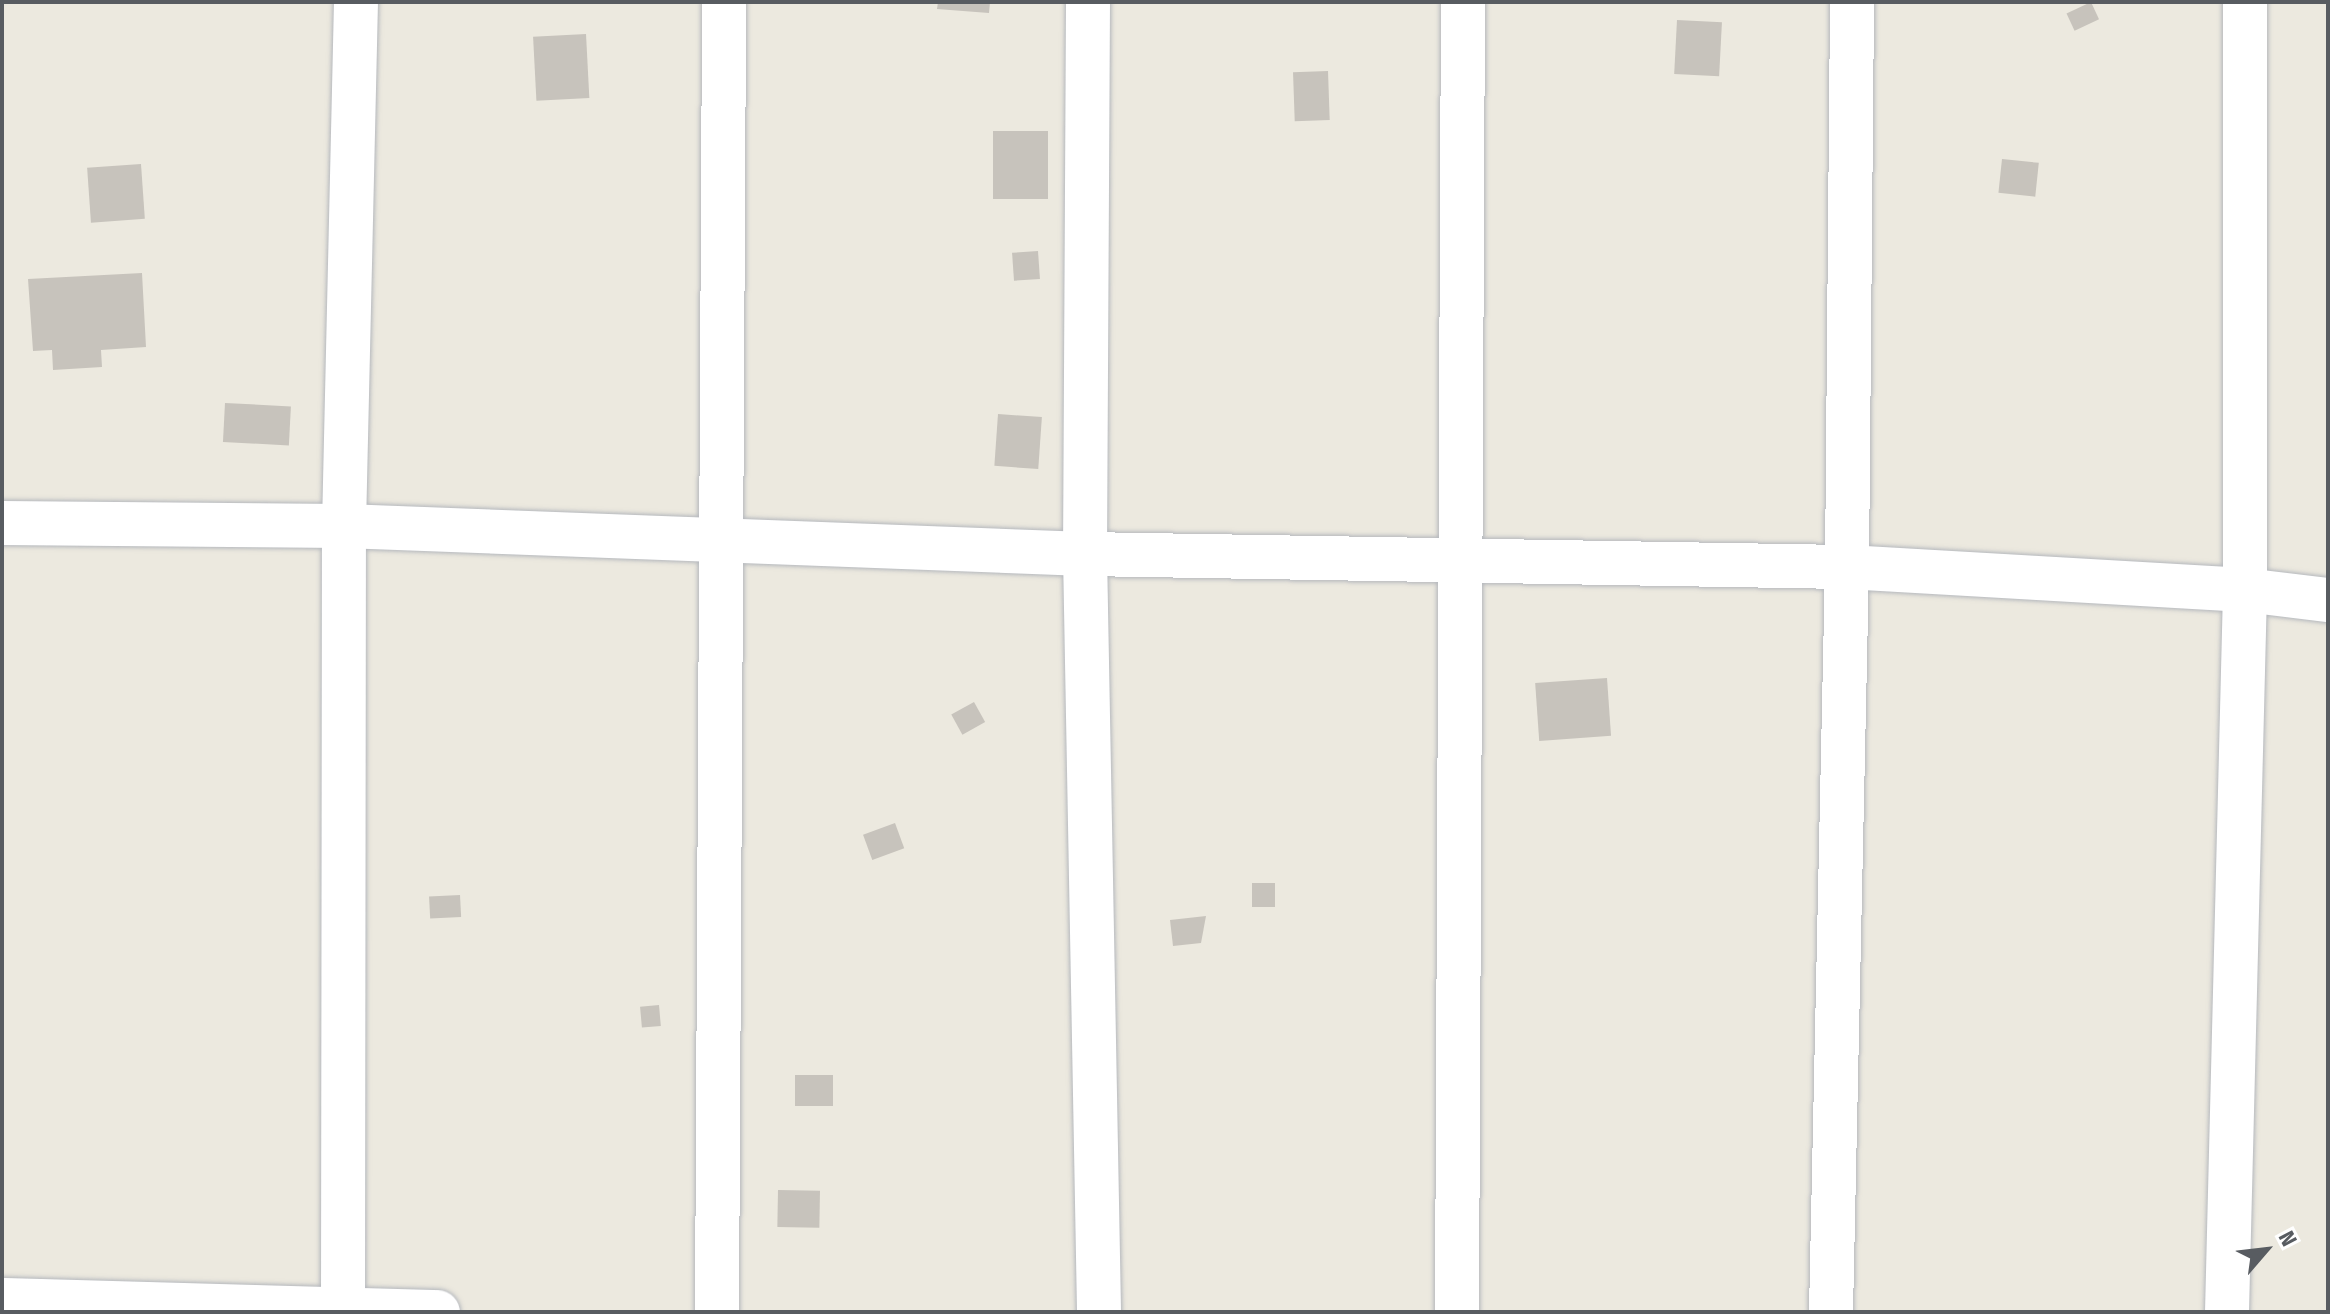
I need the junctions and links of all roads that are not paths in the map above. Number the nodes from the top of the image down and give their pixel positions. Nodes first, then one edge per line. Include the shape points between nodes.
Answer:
1 (356, 2) edge
2 (724, 2) edge
3 (1088, 2) edge
4 (1463, 2) edge
5 (1852, 2) edge
6 (2245, 2) edge
7 (2, 523) edge
8 (344, 526) junction
9 (725, 538) junction
10 (1085, 554) junction
11 (1459, 559) junction
12 (1847, 567) junction
13 (2245, 590) junction
14 (2328, 600) edge
15 (2, 1300) edge
16 (343, 1309) edge
17 (438, 1312) edge
18 (717, 1312) edge
19 (1099, 1312) edge
20 (1457, 1312) edge
21 (1831, 1312) edge
22 (2227, 1312) edge

1 - 8 street
2 - 9 street
3 - 10 street
4 - 11 street
5 - 12 street
6 - 13 street
7 - 8 street
8 - 9 street
8 - 16 street
9 - 10 street
9 - 18 street
10 - 11 street
10 - 19 street
11 - 12 street
11 - 20 street
12 - 13 street
12 - 21 street
13 - 14 street
13 - 22 street
15 - 16 street
16 - 17 street

